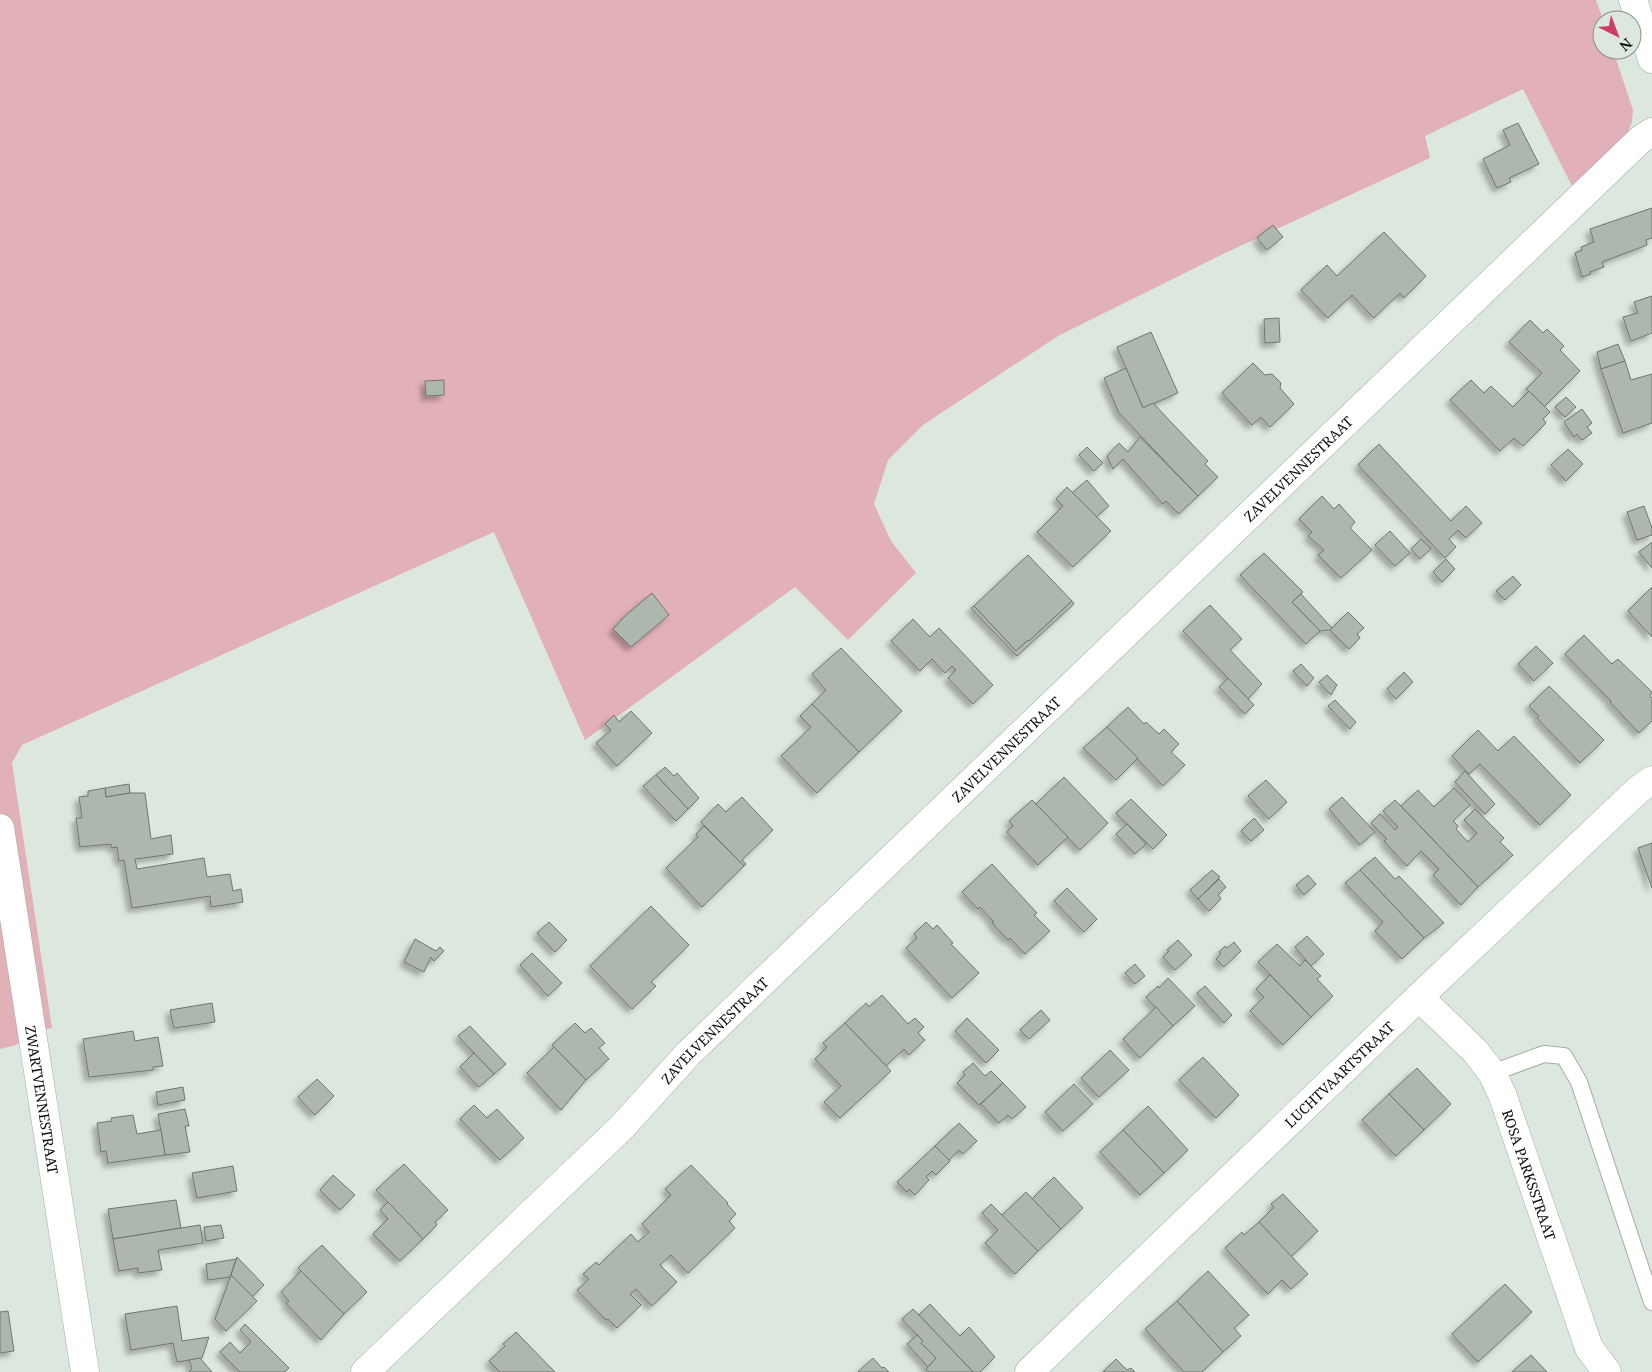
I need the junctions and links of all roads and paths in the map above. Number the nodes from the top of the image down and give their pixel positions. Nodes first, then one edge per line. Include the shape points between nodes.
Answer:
1 (1633, 0) edge
2 (1652, 59) edge
3 (1652, 132) edge
4 (1652, 780) edge
5 (0, 828) edge
6 (1419, 997) junction
7 (1492, 1073) junction
8 (1652, 1302) edge
9 (86, 1372) edge
10 (365, 1372) edge
11 (1029, 1372) edge
12 (1607, 1372) edge

1 - 2 street
3 - 10 street, ZAVELVENNESTRAAT via 1641,139 695,1047 621,1128
4 - 6 street, LUCHTVAARTSTRAAT
5 - 9 street, ZWARTVENNESTRAAT
6 - 7 street, ROSA PARKSSTRAAT via 1475,1051
6 - 11 street, LUCHTVAARTSTRAAT
7 - 8 lane via 1544,1054 1564,1056 1579,1082
7 - 12 street, ROSA PARKSSTRAAT via 1590,1348

